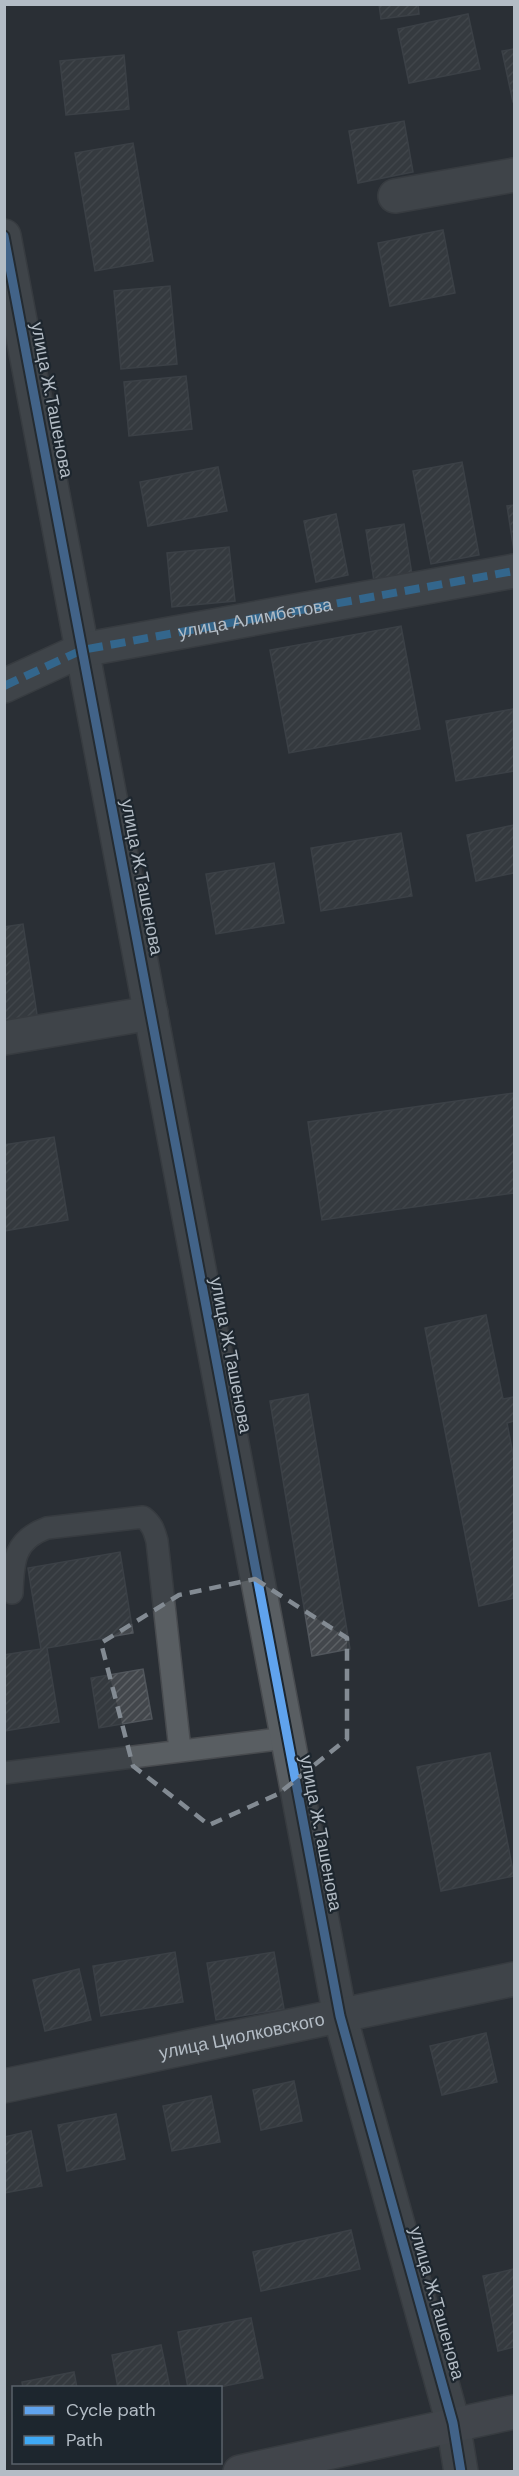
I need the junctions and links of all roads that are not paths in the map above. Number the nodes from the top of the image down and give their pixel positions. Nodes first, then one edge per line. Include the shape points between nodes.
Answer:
1 (514, 175) edge
2 (395, 196) dead end
3 (4, 236) edge
4 (12, 320) edge
5 (514, 571) edge
6 (82, 650) junction
7 (4, 686) edge
8 (151, 1013) junction
9 (4, 1038) edge
10 (12, 1593) dead end
11 (286, 1738) junction
12 (180, 1750) junction
13 (4, 1773) edge
14 (514, 1979) edge
15 (340, 2016) junction
16 (4, 2086) edge
17 (514, 2412) edge
18 (453, 2423) junction
19 (240, 2472) edge
20 (461, 2472) edge

1 - 2 street
3 - 4 street, улица Ж.Ташенова
4 - 6 street, улица Ж.Ташенова
5 - 6 street, улица Алимбетова
6 - 7 street, улица Алимбетова
6 - 8 street, улица Ж.Ташенова
8 - 9 street
8 - 11 street, улица Ж.Ташенова
10 - 12 lane via 13,1562 33,1533 143,1517 150,1522 157,1541
11 - 12 lane
11 - 15 street, улица Ж.Ташенова
12 - 13 lane
14 - 15 street, улица Циолковского
15 - 16 street, улица Циолковского
15 - 18 street, улица Ж.Ташенова
17 - 18 main road
18 - 19 main road
18 - 20 street, улица Ж.Ташенова

